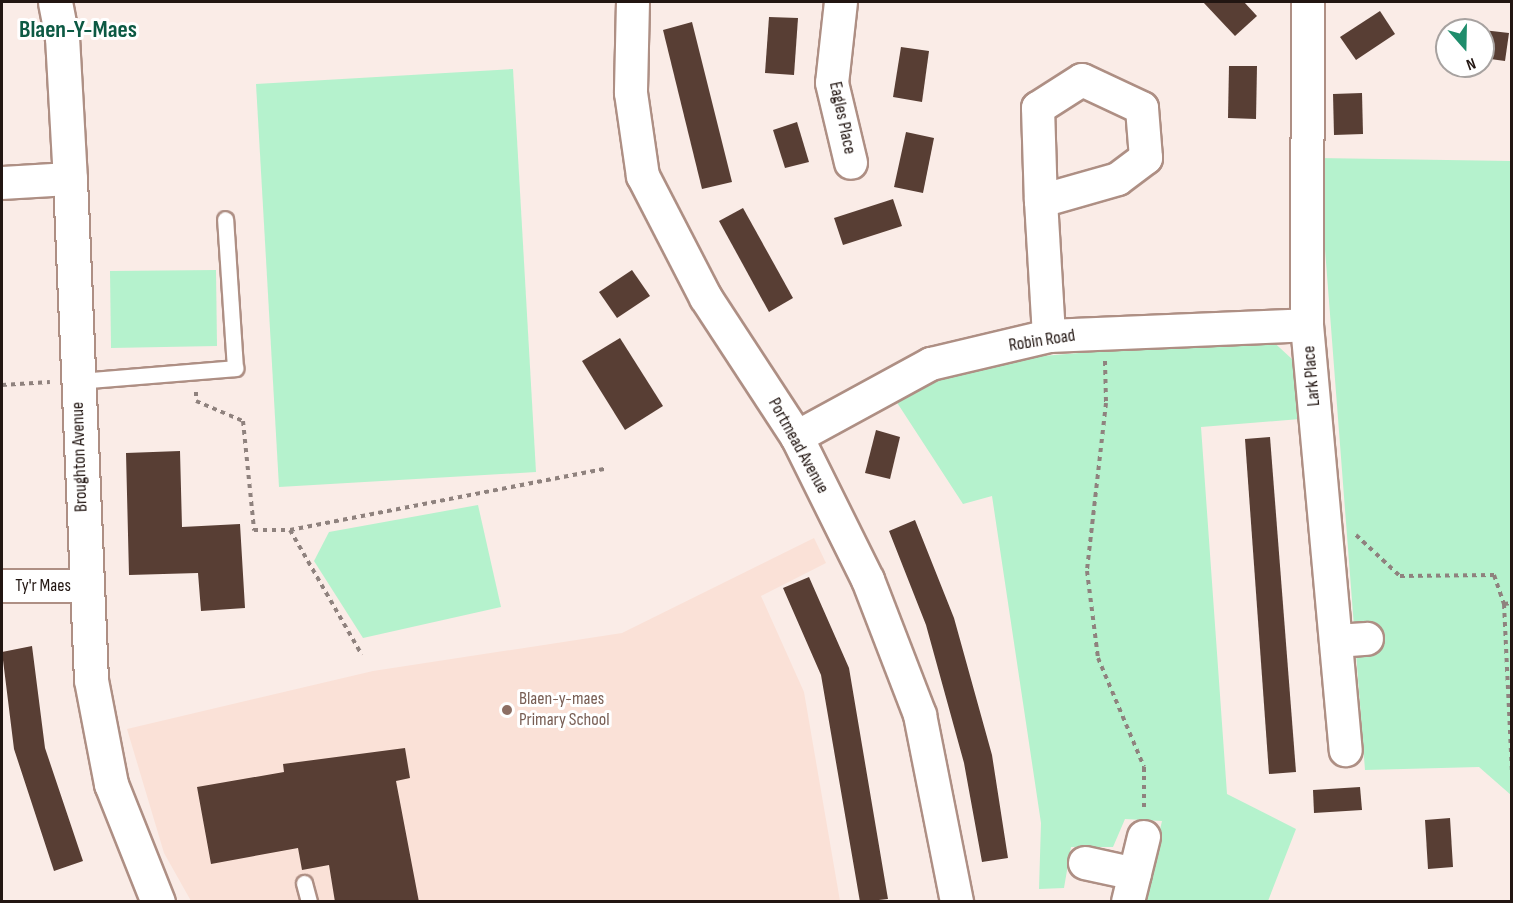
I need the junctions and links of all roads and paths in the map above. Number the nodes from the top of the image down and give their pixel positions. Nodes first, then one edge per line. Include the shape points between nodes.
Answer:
1 (55, 2) edge
2 (633, 2) edge
3 (841, 2) edge
4 (1308, 2) edge
5 (851, 164) dead end
6 (70, 178) junction
7 (2, 183) edge
8 (1041, 201) dead end
9 (225, 219) dead end
10 (1308, 325) junction
11 (1105, 333) junction
12 (1049, 336) junction
13 (196, 374) junction
14 (78, 381) junction
15 (2, 385) edge
16 (797, 437) junction
17 (604, 469) dead end
18 (1324, 507) junction
19 (290, 530) junction
20 (2, 585) edge
21 (85, 586) junction
22 (1512, 603) edge
23 (1504, 604) junction
24 (1367, 639) dead end
25 (1336, 641) junction
26 (362, 655) dead end
27 (1346, 750) dead end
28 (1512, 776) edge
29 (1144, 837) joint
30 (1085, 863) dead end
31 (304, 883) dead end
32 (1131, 888) edge
33 (158, 902) edge
34 (309, 902) edge
35 (957, 902) edge

1 - 6 street, Broughton Avenue via 62,37
2 - 16 street, Portmead Avenue via 631,93 643,176 706,298
3 - 5 street, Eagles Place via 832,83
4 - 10 street, Lark Place
6 - 7 street
6 - 14 street, Broughton Avenue
8 - 12 street
9 - 13 lane via 235,368
10 - 11 street, Robin Road
10 - 18 street, Lark Place
11 - 12 street, Robin Road
11 - 29 path via 1106,403 1087,571 1098,658 1144,767
12 - 16 street, Robin Road via 931,363
13 - 14 lane
13 - 19 path via 196,401 243,421 254,530
14 - 15 path
14 - 21 street, Broughton Avenue
16 - 35 street, Portmead Avenue via 868,580 920,715
17 - 19 path
18 - 23 path via 1400,576 1494,575
18 - 25 street, Lark Place
19 - 26 path
20 - 21 street, Ty'r Maes
21 - 33 street, Broughton Avenue via 91,680 111,784
22 - 23 path
23 - 28 path
24 - 25 street
25 - 27 street, Lark Place
29 - 32 street
30 - 32 street
31 - 34 lane

